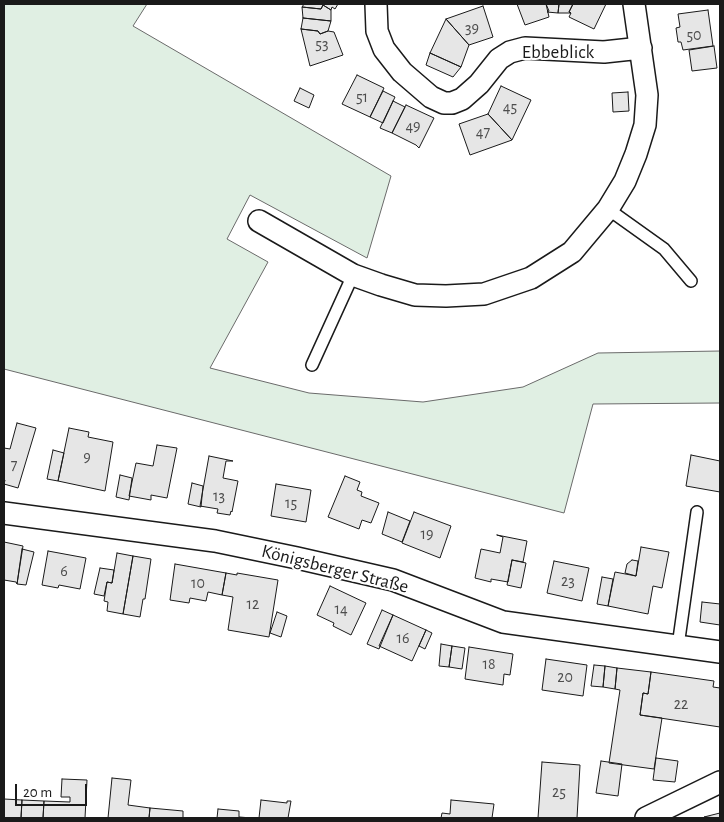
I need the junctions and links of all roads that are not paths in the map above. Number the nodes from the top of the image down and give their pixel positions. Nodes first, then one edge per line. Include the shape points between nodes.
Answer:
1 (376, 4) edge
2 (634, 4) edge
3 (641, 48) junction
4 (608, 209) junction
5 (259, 221) dead end
6 (353, 275) junction
7 (691, 281) dead end
8 (312, 365) dead end
9 (697, 512) dead end
10 (4, 513) edge
11 (678, 646) junction
12 (720, 652) edge
13 (720, 782) edge
14 (646, 818) edge

1 - 3 street, Ebbeblick via 377,31 384,49 402,72 430,97 444,103 462,99 499,59 510,52 526,48 604,52
2 - 3 street
3 - 4 street via 647,94 645,125 625,181
4 - 6 street via 572,252 531,278 484,294 416,295
4 - 7 lane via 664,249
5 - 6 street
6 - 8 lane
9 - 11 lane
10 - 11 street, Königsberger Straße via 224,543 393,580 503,622
11 - 12 street, Königsberger Straße
13 - 14 street

